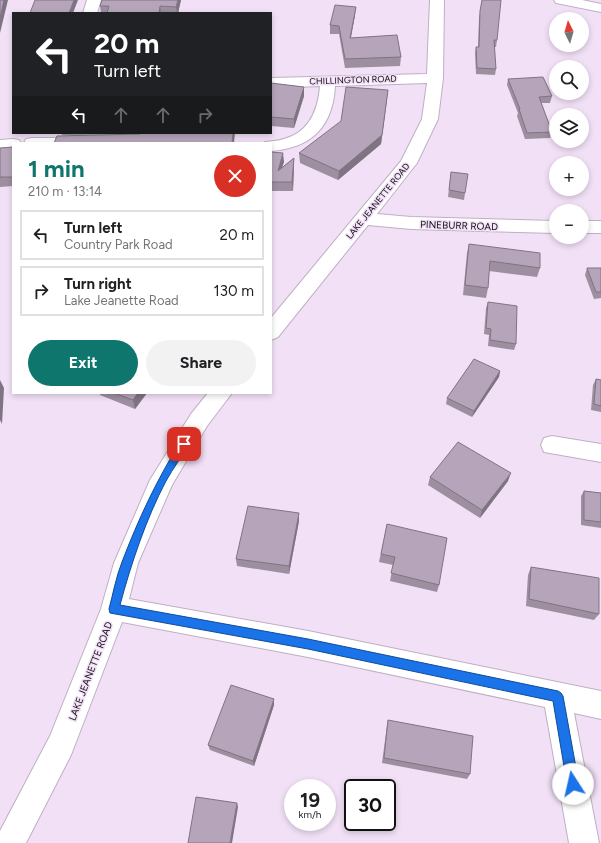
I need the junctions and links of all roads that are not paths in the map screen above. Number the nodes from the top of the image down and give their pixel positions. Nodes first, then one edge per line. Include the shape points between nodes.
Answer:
1 (94, 0) edge
2 (437, 0) edge
3 (561, 0) edge
4 (601, 8) edge
5 (90, 12) edge
6 (435, 78) junction
7 (328, 81) junction
8 (272, 83) edge
9 (52, 138) edge
10 (36, 142) edge
11 (116, 142) edge
12 (12, 144) edge
13 (0, 145) edge
14 (272, 146) edge
15 (363, 219) junction
16 (589, 227) edge
17 (601, 227) edge
18 (549, 228) edge
19 (272, 331) edge
20 (220, 394) edge
21 (552, 445) dead end
22 (601, 453) edge
23 (114, 609) junction
24 (558, 696) junction
25 (601, 705) edge
26 (10, 843) edge
27 (584, 843) edge

1 - 5 street
2 - 6 street, LAKE JEANETTE ROAD
3 - 4 street
6 - 7 street, CHILLINGTON ROAD
6 - 15 street, LAKE JEANETTE ROAD via 430,119 409,163
7 - 8 street, CHILLINGTON ROAD
7 - 14 street via 324,112 309,133 299,140
9 - 10 street
9 - 11 street
12 - 13 street
15 - 18 street, PINEBURR ROAD
15 - 19 street, LAKE JEANETTE ROAD
16 - 17 street
20 - 23 street, LAKE JEANETTE ROAD via 198,420 162,480 126,563
21 - 22 street
23 - 24 street via 308,644
23 - 26 street, LAKE JEANETTE ROAD via 61,745
24 - 25 street
24 - 27 street

